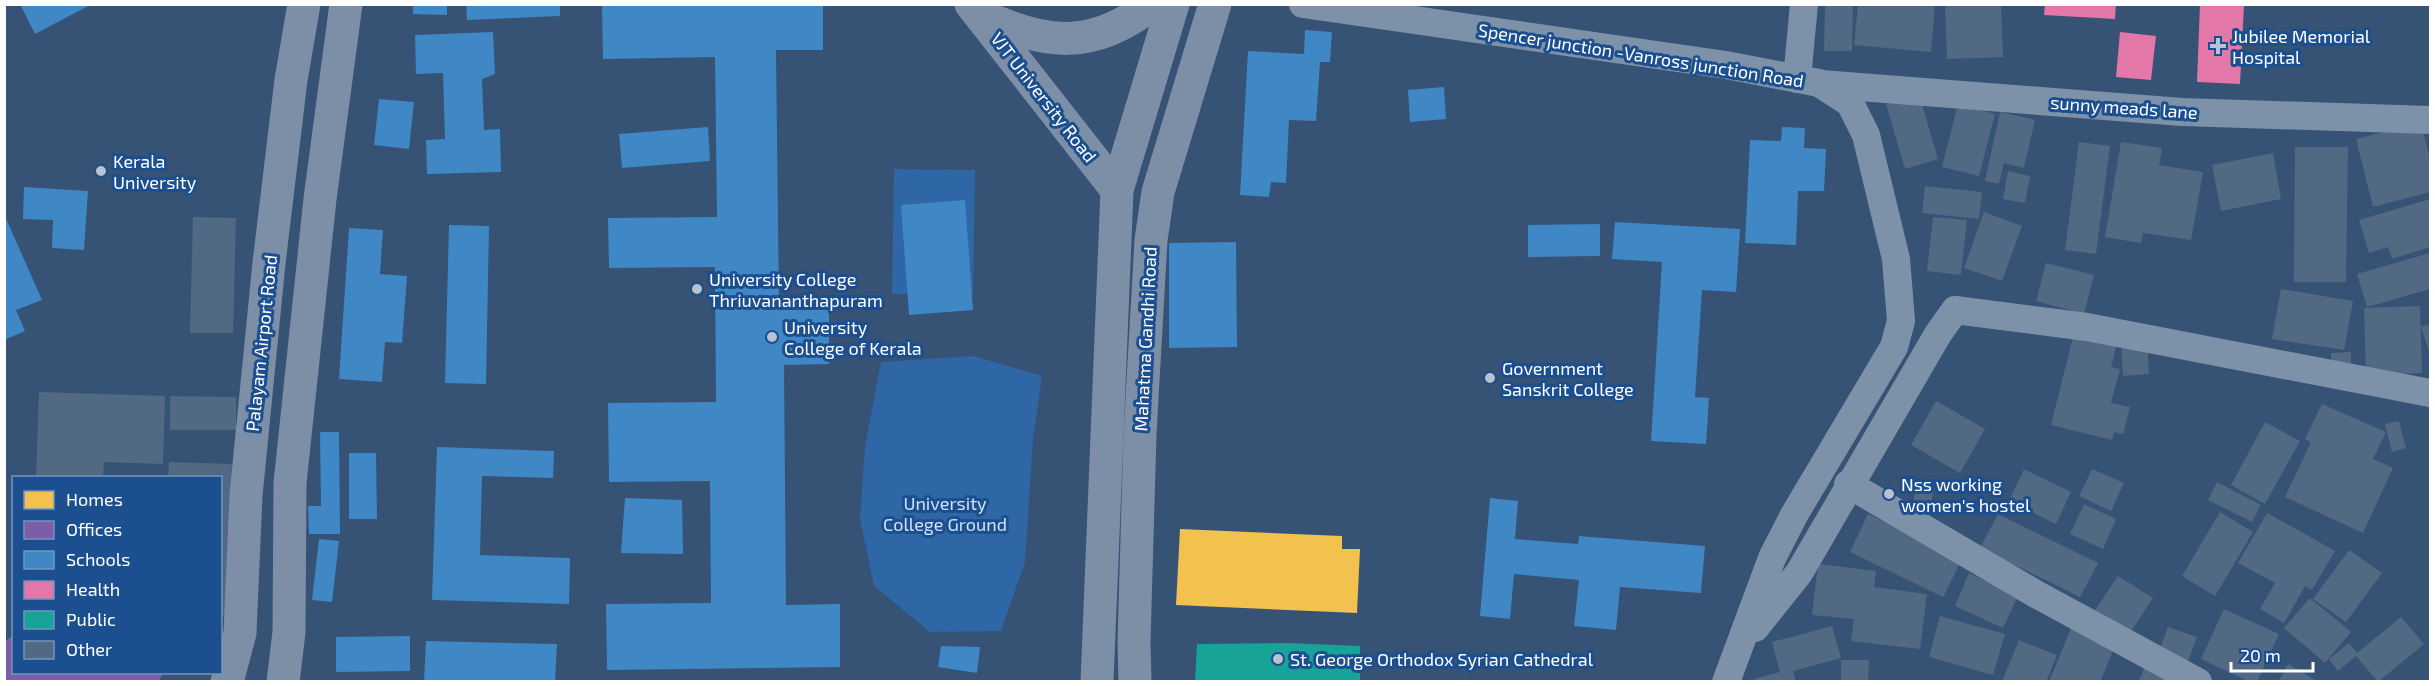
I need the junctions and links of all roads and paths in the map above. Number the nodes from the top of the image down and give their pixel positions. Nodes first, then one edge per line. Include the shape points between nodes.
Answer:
1 (304, 4) edge
2 (346, 4) edge
3 (1152, 4) edge
4 (1173, 4) edge
5 (1215, 4) edge
6 (1303, 4) edge
7 (1804, 4) edge
8 (976, 10) edge
9 (1808, 81) junction
10 (2430, 120) edge
11 (1117, 190) junction
12 (2430, 393) edge
13 (1848, 484) junction
14 (1740, 647) junction
15 (227, 681) edge
16 (283, 681) edge
17 (1096, 681) edge
18 (1135, 681) edge
19 (1726, 681) edge
20 (2198, 681) edge

1 - 15 main road, Palayam Airport Road via 267,275 246,495 240,633
2 - 16 main road via 320,199 290,483 289,632
3 - 8 main road via 1137,17 1109,30 1074,39 1037,38 1012,30
4 - 11 main road, Mahatma Gandhi Road
5 - 18 main road, Mahatma Gandhi Road via 1158,192 1151,240 1139,446
6 - 9 street, Spencer junction -Vanross junction Road via 1726,65
7 - 9 street
8 - 11 main road, VJT University Road
9 - 10 street, sunny meads lane via 2182,112
9 - 14 street, Spencer junction -Vanross junction Road via 1850,103 1866,135 1896,259 1901,321 1894,347 1772,558
11 - 17 main road, Mahatma Gandhi Road
12 - 13 street via 2087,327 1955,310
13 - 14 street via 1799,573
13 - 20 street via 2034,593
14 - 19 street, Spencer junction -Vanross junction Road

